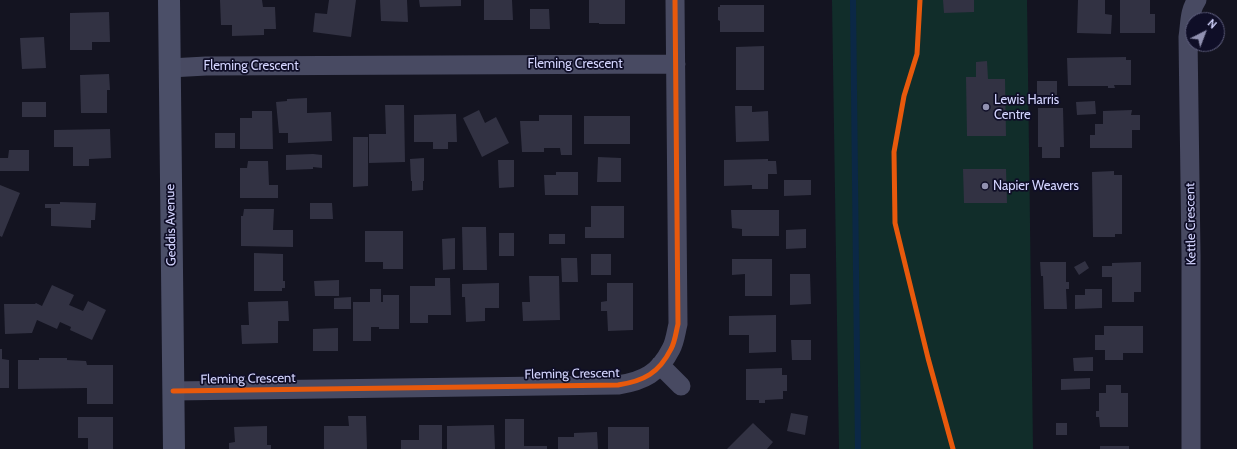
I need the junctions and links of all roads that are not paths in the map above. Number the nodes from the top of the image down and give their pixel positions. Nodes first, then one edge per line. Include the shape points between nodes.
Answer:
1 (169, 0) edge
2 (675, 0) edge
3 (1197, 0) edge
4 (676, 64) junction
5 (170, 68) junction
6 (660, 365) junction
7 (681, 386) dead end
8 (173, 391) junction
9 (174, 449) edge
10 (1191, 449) edge

1 - 5 street, Geddis Avenue
2 - 4 street
3 - 10 street, Kettle Crescent via 1190,18 1188,37 1192,255
4 - 5 street, Fleming Crescent
4 - 6 street, Fleming Crescent via 678,324 671,348
5 - 8 street, Geddis Avenue
6 - 7 street
6 - 8 street, Fleming Crescent via 650,375 635,382 618,385
8 - 9 street, Geddis Avenue

